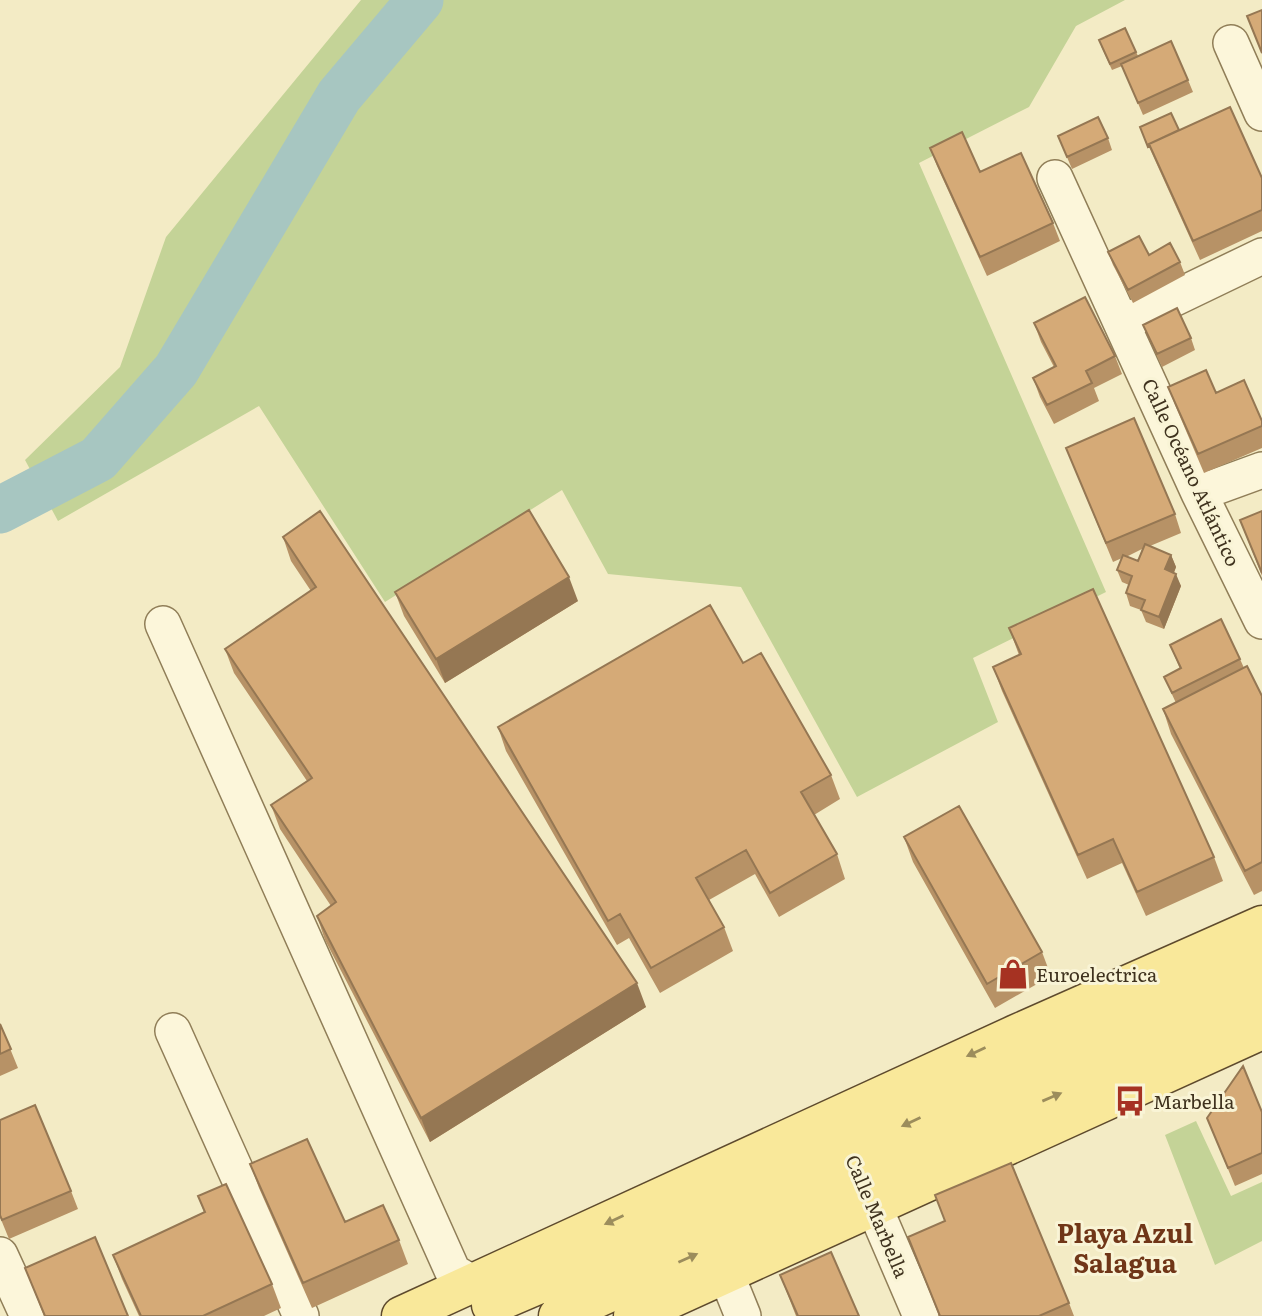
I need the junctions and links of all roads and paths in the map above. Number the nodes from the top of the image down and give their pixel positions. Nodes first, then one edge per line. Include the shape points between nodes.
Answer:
1 (1231, 43) dead end
2 (1262, 113) edge
3 (1055, 178) dead end
4 (1262, 256) edge
5 (1123, 323) junction
6 (1262, 470) edge
7 (1199, 493) junction
8 (1262, 621) edge
9 (163, 624) dead end
10 (1262, 925) edge
11 (1262, 933) edge
12 (1262, 959) edge
13 (1163, 1004) junction
14 (173, 1031) dead end
15 (1257, 1031) edge
16 (1016, 1034) junction
17 (740, 1161) junction
18 (860, 1175) junction
19 (642, 1238) junction
20 (0, 1255) edge
21 (733, 1293) edge
22 (470, 1300) edge
23 (652, 1314) edge
24 (28, 1316) edge
25 (301, 1316) edge
26 (401, 1316) edge
27 (558, 1316) edge
28 (921, 1316) edge

1 - 2 street
3 - 5 street, Calle Océano Atlántico
4 - 5 street
5 - 7 street, Calle Océano Atlántico
6 - 7 street
7 - 8 street, Calle Océano Atlántico
9 - 22 street via 453,1272
10 - 16 main road
11 - 13 main road
12 - 13 main road
13 - 16 main road
13 -> 18 main road
14 - 25 street
15 - 18 main road
16 -> 18 main road
17 - 18 main road
17 - 19 main road
17 -> 22 main road
18 - 19 main road
18 - 21 main road
27 -> 18 main road
18 - 28 street, Calle Marbella
19 - 22 main road
20 - 24 street
21 - 23 main road
22 - 26 main road

